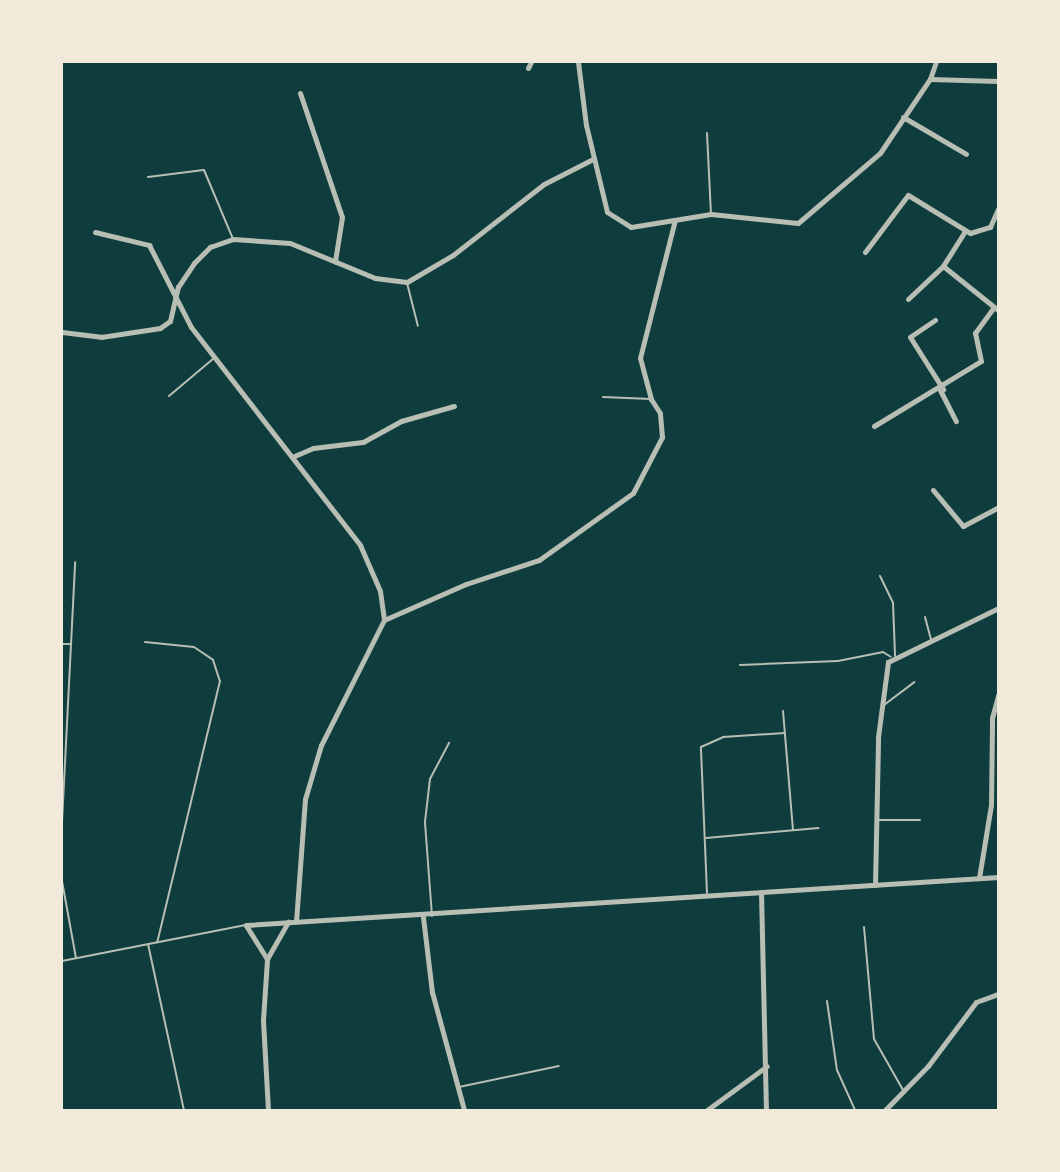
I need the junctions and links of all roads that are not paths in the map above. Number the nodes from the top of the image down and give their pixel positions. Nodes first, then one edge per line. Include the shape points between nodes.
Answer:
1 (578, 62) edge
2 (936, 62) edge
3 (930, 79) junction
4 (999, 81) edge
5 (300, 93) dead end
6 (903, 117) junction
7 (707, 133) dead end
8 (966, 154) dead end
9 (593, 159) junction
10 (148, 177) dead end
11 (999, 209) edge
12 (711, 214) junction
13 (675, 220) junction
14 (965, 231) junction
15 (96, 232) dead end
16 (233, 239) junction
17 (865, 252) dead end
18 (335, 261) junction
19 (943, 266) junction
20 (406, 282) junction
21 (175, 297) junction
22 (908, 299) dead end
23 (996, 309) edge
24 (935, 320) dead end
25 (418, 326) dead end
26 (62, 332) edge
27 (216, 356) junction
28 (942, 390) junction
29 (169, 396) dead end
30 (603, 397) dead end
31 (651, 399) junction
32 (454, 406) dead end
33 (957, 421) dead end
34 (874, 426) dead end
35 (292, 457) junction
36 (933, 490) dead end
37 (999, 507) edge
38 (75, 562) dead end
39 (880, 576) dead end
40 (997, 609) edge
41 (926, 617) dead end
42 (999, 617) edge
43 (384, 620) junction
44 (931, 640) junction
45 (145, 642) dead end
46 (62, 644) edge
47 (71, 644) junction
48 (893, 657) junction
49 (740, 665) dead end
50 (914, 682) dead end
51 (999, 695) edge
52 (881, 706) junction
53 (783, 711) dead end
54 (785, 733) junction
55 (449, 743) dead end
56 (878, 820) junction
57 (920, 820) dead end
58 (62, 822) edge
59 (819, 828) dead end
60 (793, 830) junction
61 (706, 838) junction
62 (999, 877) edge
63 (979, 878) junction
64 (62, 881) edge
65 (875, 885) junction
66 (761, 892) junction
67 (707, 896) junction
68 (432, 916) junction
69 (423, 917) junction
70 (296, 921) junction
71 (288, 922) junction
72 (246, 926) junction
73 (864, 927) dead end
74 (158, 943) junction
75 (148, 944) junction
76 (76, 958) junction
77 (267, 959) junction
78 (62, 961) edge
79 (999, 994) edge
80 (827, 1001) dead end
81 (559, 1066) dead end
82 (766, 1066) junction
83 (459, 1087) junction
84 (903, 1090) junction
85 (184, 1110) edge
86 (268, 1110) edge
87 (464, 1110) edge
88 (706, 1110) edge
89 (766, 1110) edge
90 (855, 1110) edge
91 (885, 1110) edge

1 - 9 street
2 - 3 street
3 - 4 street
3 - 6 street
5 - 18 street via 342,217
6 - 8 street
6 - 12 street via 880,153 798,223
7 - 12 lane
9 - 13 street via 614,221 631,227
9 - 20 street via 544,184 453,255
10 - 16 lane via 204,170
11 - 14 street via 990,227
12 - 13 street
13 - 31 street via 640,358
14 - 17 street via 908,195
14 - 19 street
15 - 21 street via 147,242
16 - 18 street via 290,243
16 - 21 street via 210,247 194,263
18 - 20 street via 375,278
19 - 22 street
19 - 23 street
20 - 25 lane
21 - 26 street via 170,321 160,328 101,337
21 - 27 street
23 - 28 street via 975,333 981,361
24 - 28 street via 910,337
27 - 29 lane
27 - 35 street
28 - 33 street
28 - 34 street
30 - 31 lane
31 - 43 street via 660,413 662,437 633,493 539,560 466,584
32 - 35 street via 401,421 363,442 313,448
35 - 43 street via 360,545 374,571
36 - 37 street via 963,526
38 - 47 lane
39 - 48 lane via 892,603
40 - 42 street
40 - 44 street
41 - 44 lane
43 - 70 street via 312,770 300,828
44 - 48 street
45 - 74 lane via 194,647 213,660 220,681
46 - 47 lane
47 - 58 lane
48 - 49 lane via 883,652 838,662
48 - 52 street
50 - 52 lane via 907,683 893,703
51 - 63 street via 992,718 991,805
52 - 56 street
53 - 54 lane
54 - 60 lane
54 - 61 lane via 723,737 701,747
55 - 68 lane via 430,779 425,822
56 - 57 lane
56 - 65 street
59 - 60 lane
60 - 61 lane
61 - 67 lane
62 - 63 street
63 - 65 street
64 - 76 lane
65 - 66 street
66 - 67 street
66 - 82 street
67 - 68 street
68 - 69 street
69 - 70 street
69 - 83 street via 432,992
70 - 71 street
71 - 72 street
71 - 77 street
72 - 74 lane
72 - 77 street
73 - 84 lane via 874,1039
74 - 75 lane
75 - 76 lane
75 - 85 lane
76 - 78 lane
77 - 86 street via 263,1020
79 - 84 street via 976,1002
80 - 90 lane via 837,1070
81 - 83 lane
82 - 88 street
82 - 89 street
83 - 87 street
84 - 91 street

